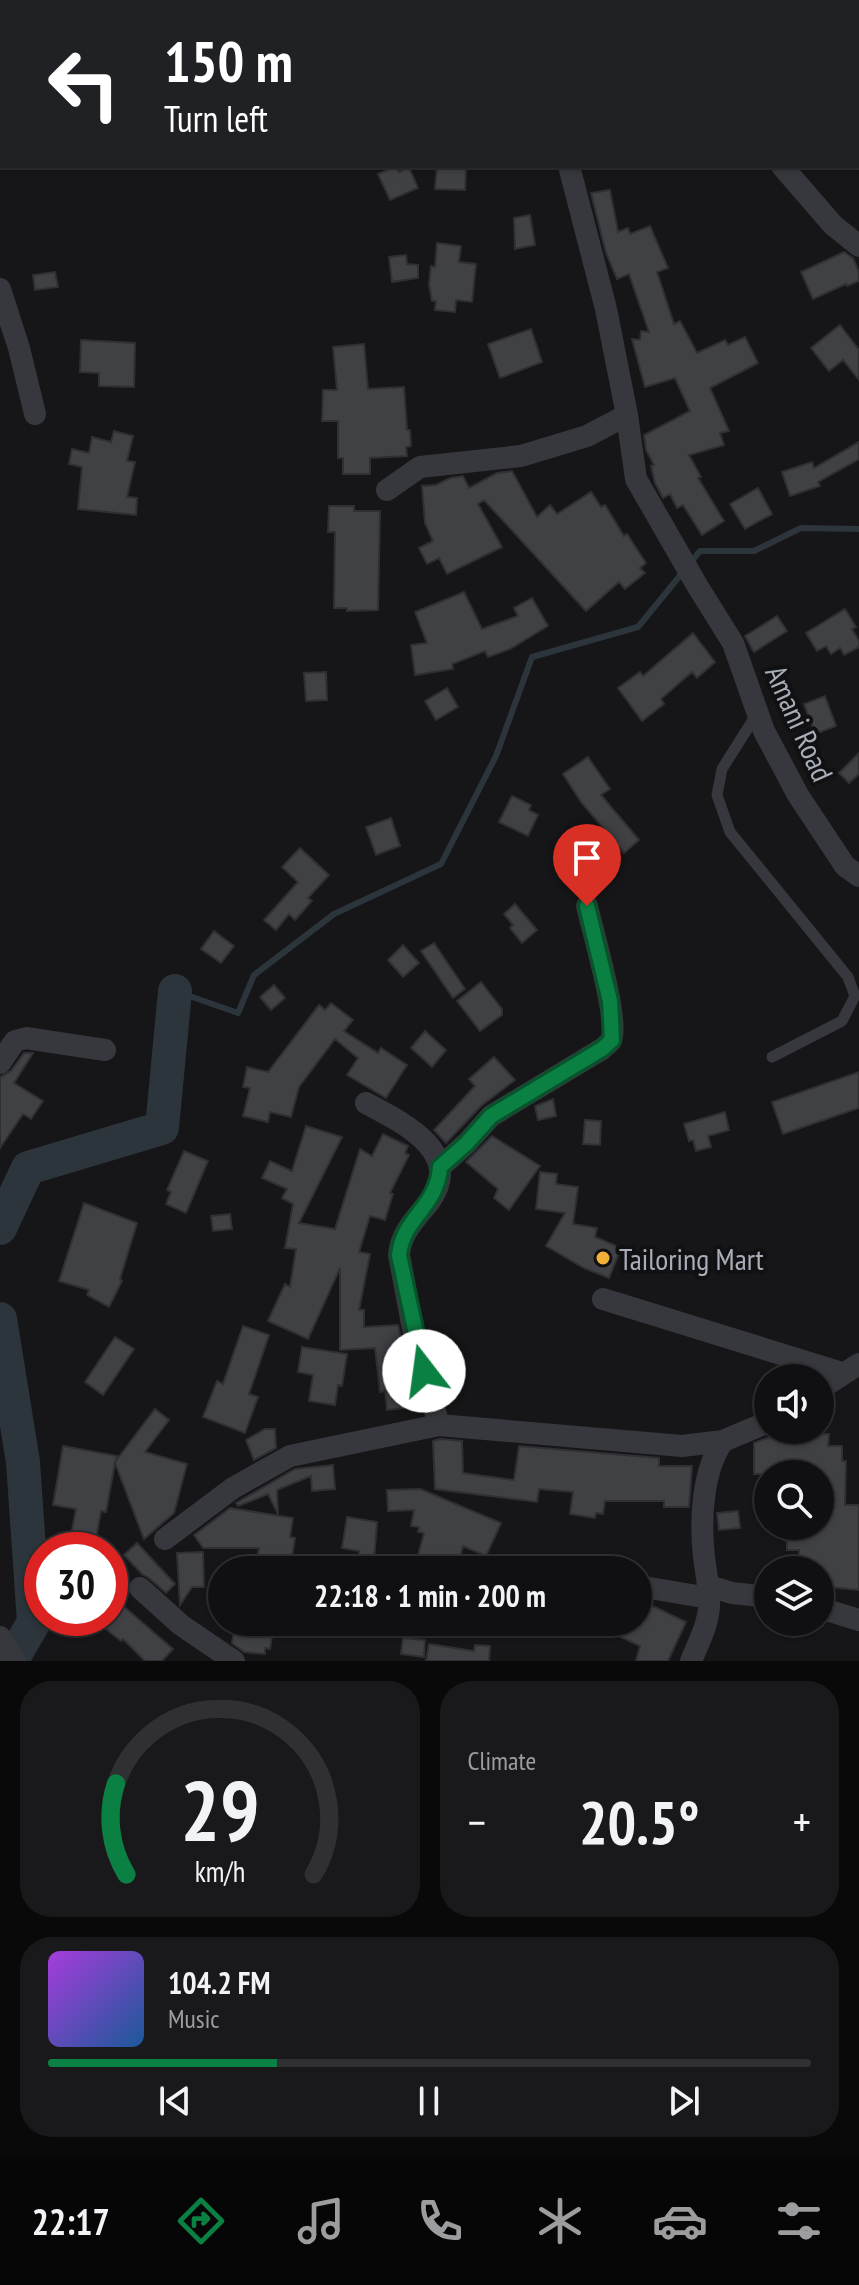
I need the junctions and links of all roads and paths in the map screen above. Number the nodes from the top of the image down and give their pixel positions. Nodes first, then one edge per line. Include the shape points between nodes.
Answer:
1 (570, 168) edge
2 (784, 168) edge
3 (859, 246) edge
4 (0, 289) edge
5 (35, 414) dead end
6 (627, 415) junction
7 (387, 490) dead end
8 (758, 712) junction
9 (859, 876) edge
10 (587, 906) dead end
11 (105, 1050) dead end
12 (772, 1057) dead end
13 (0, 1063) edge
14 (366, 1103) dead end
15 (440, 1167) junction
16 (603, 1299) dead end
17 (851, 1368) edge
18 (834, 1380) edge
19 (439, 1425) junction
20 (754, 1428) edge
21 (723, 1441) junction
22 (165, 1539) dead end
23 (652, 1587) edge
24 (140, 1588) dead end
25 (709, 1592) junction
26 (754, 1595) edge
27 (834, 1612) edge
28 (859, 1620) edge
29 (0, 1637) edge
30 (15, 1661) edge
31 (234, 1661) edge
32 (691, 1661) edge

1 - 6 street, Amani Road
2 - 3 street via 833,225
4 - 5 street
6 - 7 street via 587,436 521,456 420,467
6 - 8 street, Amani Road via 636,479 733,643
8 - 9 street, Amani Road via 798,795 845,866
8 - 12 lane via 722,769 717,795 730,832 848,977 855,996 842,1021
10 - 15 street via 610,1001 612,1040 491,1116
11 - 13 street via 26,1038 15,1041
14 - 15 street via 420,1135
15 - 19 street via 435,1191 400,1241 399,1255 416,1345
16 - 17 street
17 - 18 street
19 - 21 street via 682,1446
19 - 22 street via 290,1456 233,1488
20 - 21 street
21 - 25 street via 708,1477 704,1513
23 - 25 street
24 - 31 street via 181,1625
25 - 26 street
25 - 32 street via 709,1611
27 - 28 street
29 - 30 street

